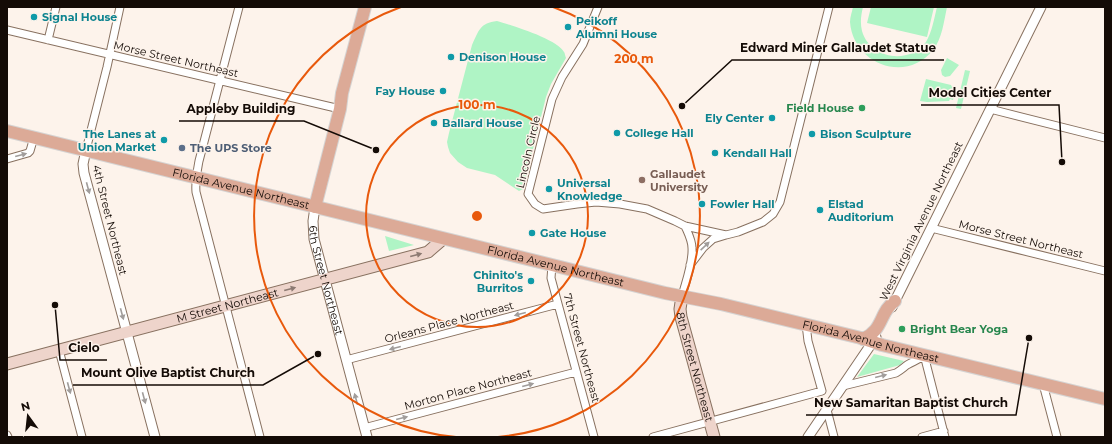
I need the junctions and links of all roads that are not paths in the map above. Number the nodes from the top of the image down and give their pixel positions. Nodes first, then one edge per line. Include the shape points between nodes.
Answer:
1 (56, 7) edge
2 (120, 7) edge
3 (239, 7) edge
4 (365, 7) edge
5 (598, 7) edge
6 (829, 7) edge
7 (1040, 7) edge
8 (7, 30) edge
9 (48, 40) junction
10 (110, 55) junction
11 (220, 81) junction
12 (340, 109) junction
13 (990, 109) junction
14 (7, 131) edge
15 (34, 137) junction
16 (1105, 138) edge
17 (86, 150) junction
18 (7, 159) edge
19 (196, 177) junction
20 (315, 207) junction
21 (685, 226) junction
22 (931, 228) junction
23 (726, 234) junction
24 (443, 239) junction
25 (552, 265) junction
26 (690, 265) junction
27 (1105, 271) edge
28 (324, 280) junction
29 (682, 296) junction
30 (895, 301) joint
31 (558, 304) junction
32 (226, 306) junction
33 (806, 324) junction
34 (127, 333) junction
35 (868, 340) junction
36 (58, 350) junction
37 (924, 355) junction
38 (346, 360) junction
39 (7, 364) edge
40 (576, 372) junction
41 (1043, 384) junction
42 (843, 386) junction
43 (1105, 399) edge
44 (827, 410) junction
45 (710, 422) junction
46 (365, 432) edge
47 (945, 434) edge
48 (82, 437) edge
49 (155, 437) edge
50 (260, 437) edge
51 (594, 437) edge
52 (653, 437) edge
53 (714, 437) edge
54 (808, 437) edge
55 (834, 437) edge
56 (922, 437) edge
57 (1057, 437) edge

1 - 9 street
2 - 10 street, 4th Street Northeast
3 - 11 street
4 - 12 main road, 6th Street Northeast
5 - 21 street, Lincoln Circle via 583,44 562,77 552,99 528,194 535,204 543,209 596,202 620,204 647,209
6 - 23 street, Lincoln Circle via 780,202 773,214 763,222
7 - 13 street, West Virginia Avenue Northeast
8 - 9 street, Morse Street Northeast
9 - 10 street, Morse Street Northeast
10 - 11 street, Morse Street Northeast
10 - 17 street, 4th Street Northeast
11 - 12 street, Morse Street Northeast
11 - 19 street
12 - 20 main road, 6th Street Northeast
13 - 16 street
13 - 22 street, West Virginia Avenue Northeast
14 - 15 main road, Florida Avenue Northeast
15 - 17 main road, Florida Avenue Northeast
18 -> 15 street via 28,154
17 - 19 main road, Florida Avenue Northeast
17 -> 34 street, 4th Street Northeast via 84,173
19 - 20 main road, Florida Avenue Northeast
19 - 32 street via 196,192
20 - 24 main road, Florida Avenue Northeast
20 - 28 street, 6th Street Northeast via 313,235
21 - 23 street, Lincoln Circle
21 - 26 street, Lincoln Circle via 692,248
22 - 27 street, Morse Street Northeast
22 - 30 street, West Virginia Avenue Northeast
26 -> 23 street, Lincoln Circle via 702,248 713,239
24 - 25 main road, Florida Avenue Northeast
28 -> 24 main road, M Street Northeast via 428,252
25 - 29 main road, Florida Avenue Northeast
25 - 31 street, 7th Street Northeast via 551,278
26 - 29 street, Lincoln Circle
32 -> 28 main road, M Street Northeast
28 - 38 street, 6th Street Northeast
29 - 33 main road, Florida Avenue Northeast
29 - 45 main road, 8th Street Northeast via 681,317
30 - 35 main road via 890,304
31 -> 38 street, Orleans Place Northeast
31 - 40 street, 7th Street Northeast
32 - 34 main road, M Street Northeast
32 - 50 street
33 - 35 main road, Florida Avenue Northeast
33 - 45 street via 822,392
34 - 36 main road, M Street Northeast
34 -> 49 street, 4th Street Northeast
35 - 37 main road, Florida Avenue Northeast
35 - 42 street
36 - 39 main road, M Street Northeast
36 -> 48 street
37 - 41 main road, Florida Avenue Northeast
42 -> 37 street via 902,370
37 - 47 street
46 -> 38 street, 6th Street Northeast
46 -> 40 street, Morton Place Northeast
40 - 51 street, 7th Street Northeast
41 - 43 main road, Florida Avenue Northeast
41 - 57 street
42 - 44 street
44 - 54 street
44 - 55 street
45 - 52 street
45 - 53 main road, 8th Street Northeast
47 - 56 street

